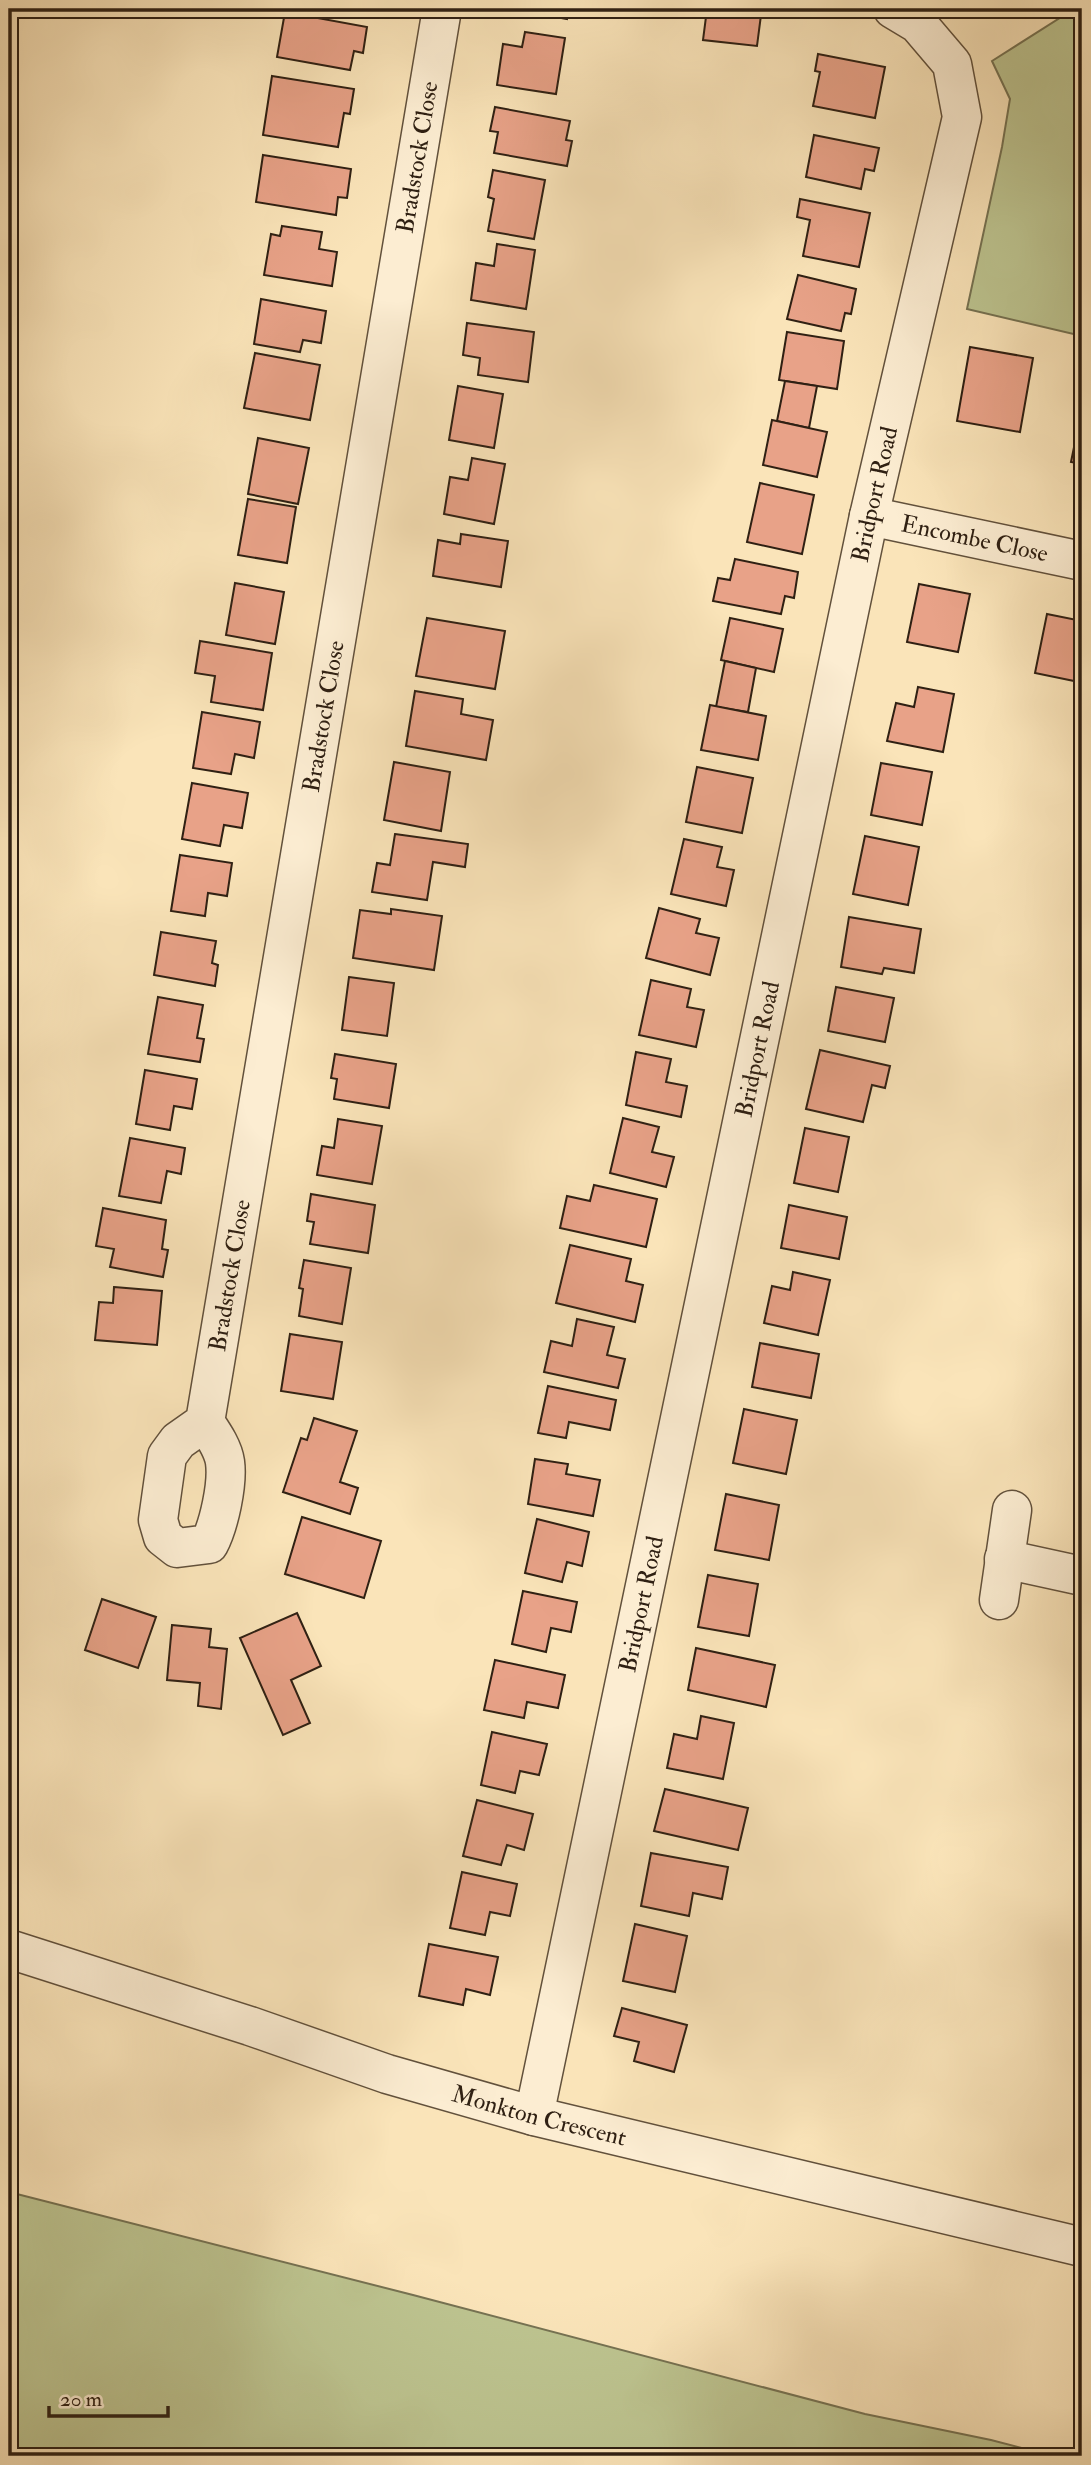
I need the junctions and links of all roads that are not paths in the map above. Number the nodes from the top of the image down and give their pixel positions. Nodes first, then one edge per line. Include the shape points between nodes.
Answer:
1 (442, 9) edge
2 (893, 9) edge
3 (869, 516) junction
4 (1082, 561) edge
5 (205, 1422) dead end
6 (1012, 1510) dead end
7 (1004, 1559) junction
8 (1082, 1576) edge
9 (999, 1600) dead end
10 (9, 1949) edge
11 (534, 2116) junction
12 (1082, 2246) edge

1 - 5 street, Bradstock Close
2 - 3 street, Bridport Road via 918,24 952,64 962,117
3 - 4 street, Encombe Close
3 - 11 street, Bridport Road
6 - 7 street
7 - 8 street
7 - 9 street
10 - 11 street, Monkton Crescent via 387,2074
11 - 12 street, Monkton Crescent

